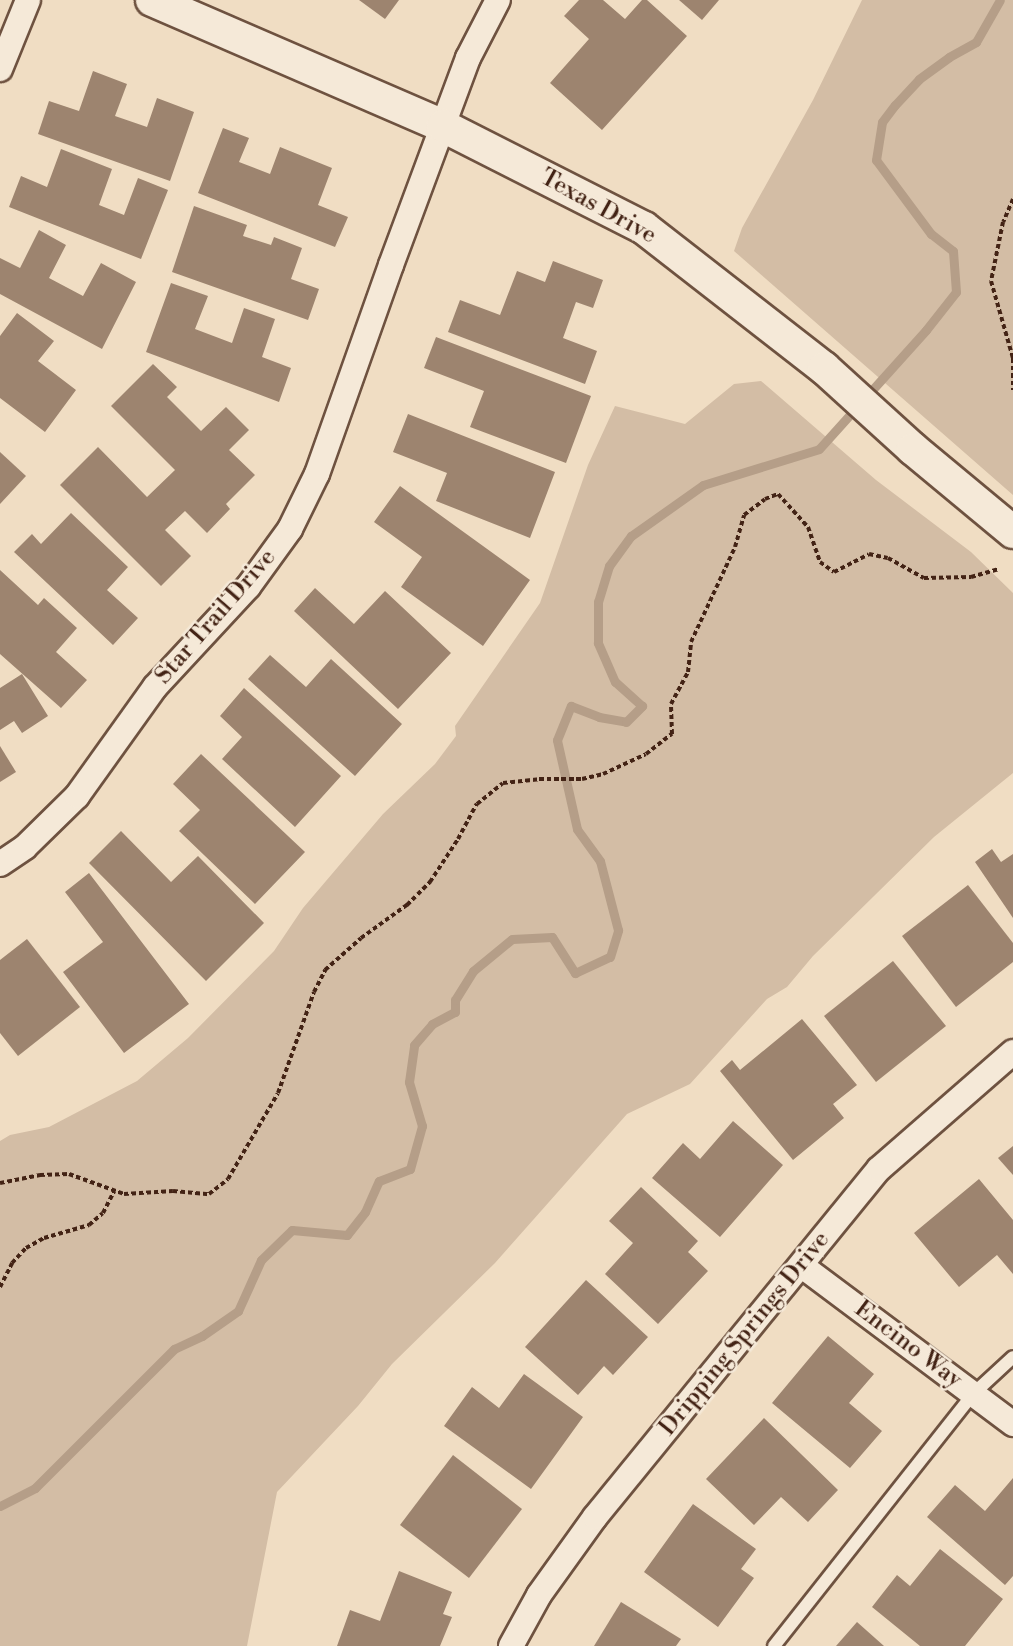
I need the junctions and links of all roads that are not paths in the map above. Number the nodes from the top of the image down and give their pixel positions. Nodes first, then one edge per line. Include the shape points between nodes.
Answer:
1 (28, 0) edge
2 (152, 0) edge
3 (498, 0) edge
4 (0, 69) edge
5 (443, 126) junction
6 (1013, 532) edge
7 (0, 864) edge
8 (1013, 1052) edge
9 (802, 1266) junction
10 (1013, 1357) edge
11 (973, 1394) junction
12 (1013, 1424) edge
13 (511, 1646) edge
14 (774, 1646) edge

1 - 4 street
2 - 5 street, Texas Drive
3 - 5 street, Star Trail Drive via 468,58
5 - 6 street, Texas Drive via 644,228 824,368
5 - 7 street, Star Trail Drive via 317,474 290,529 248,587 155,687 77,796 25,847
8 - 9 street, Dripping Springs Drive via 879,1169
9 - 11 street, Encino Way
9 - 13 street, Dripping Springs Drive via 595,1517 539,1594
10 - 11 lane
11 - 12 street, Encino Way
11 - 14 lane

